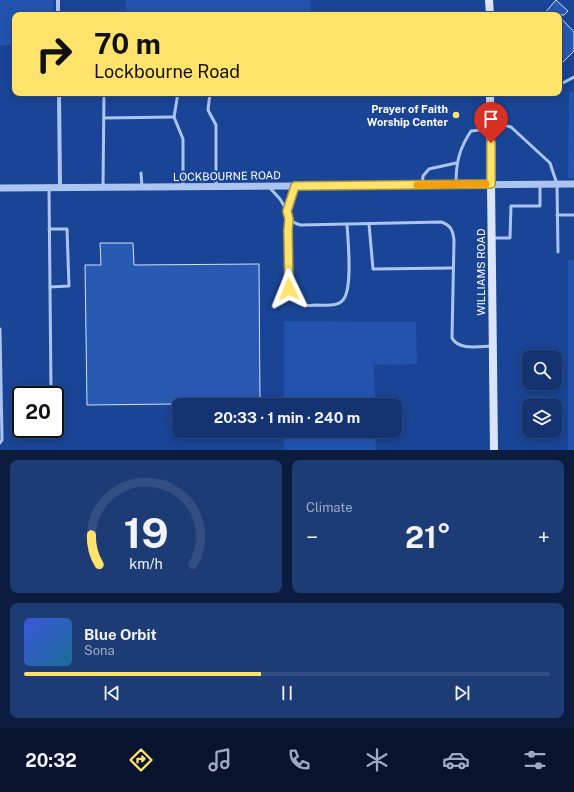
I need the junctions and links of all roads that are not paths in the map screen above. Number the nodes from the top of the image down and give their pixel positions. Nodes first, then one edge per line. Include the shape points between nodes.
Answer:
1 (58, 0) edge
2 (489, 0) edge
3 (58, 12) edge
4 (490, 12) edge
5 (574, 77) edge
6 (562, 83) edge
7 (59, 96) edge
8 (104, 96) edge
9 (178, 96) edge
10 (210, 96) edge
11 (490, 96) edge
12 (174, 117) junction
13 (104, 118) junction
14 (491, 126) junction
15 (456, 163) junction
16 (141, 173) dead end
17 (491, 184) junction
18 (540, 184) junction
19 (557, 184) junction
20 (574, 184) edge
21 (422, 185) junction
22 (456, 185) junction
23 (216, 186) junction
24 (268, 186) junction
25 (295, 186) junction
26 (183, 187) junction
27 (0, 188) edge
28 (50, 188) junction
29 (60, 188) junction
30 (103, 188) junction
31 (142, 188) junction
32 (287, 211) junction
33 (557, 215) junction
34 (574, 215) edge
35 (289, 219) junction
36 (348, 224) junction
37 (369, 224) junction
38 (49, 230) junction
39 (492, 238) junction
40 (558, 252) dead end
41 (453, 268) junction
42 (50, 287) junction
43 (0, 329) edge
44 (493, 346) junction
45 (51, 386) edge
46 (0, 443) edge
47 (494, 450) edge

1 - 3 street
2 - 4 main road
5 - 6 lane
7 - 29 street
8 - 13 lane
9 - 12 lane
10 - 23 lane via 208,110 216,125
11 - 14 main road, WILLIAMS ROAD
12 - 13 lane
12 - 26 lane via 183,139
13 - 30 lane
14 - 15 lane via 471,131
14 - 17 main road, WILLIAMS ROAD
14 - 19 lane via 511,127 550,162
15 - 21 lane via 429,169 423,176
15 - 22 lane
16 - 31 lane
17 - 18 street, LOCKBOURNE ROAD
17 - 22 street, LOCKBOURNE ROAD
17 - 39 main road, WILLIAMS ROAD
18 - 19 street, LOCKBOURNE ROAD
18 - 39 lane via 540,206 511,206 510,238
19 - 20 street, LOCKBOURNE ROAD
19 - 33 lane
21 - 22 street, LOCKBOURNE ROAD
21 - 25 street, LOCKBOURNE ROAD
23 - 24 street, LOCKBOURNE ROAD
23 - 26 street, LOCKBOURNE ROAD
24 - 25 street, LOCKBOURNE ROAD
24 - 32 lane
25 - 32 lane
26 - 31 street, LOCKBOURNE ROAD
27 - 28 street, LOCKBOURNE ROAD
28 - 29 street, LOCKBOURNE ROAD
28 - 38 lane
29 - 30 street, LOCKBOURNE ROAD
30 - 31 street, LOCKBOURNE ROAD
32 - 35 lane
33 - 34 lane
33 - 40 lane
35 - 36 lane via 302,225
35 - 36 lane via 289,289 293,299 303,306 335,305 344,299 349,283
36 - 37 lane
37 - 41 lane via 447,224 454,240
37 - 41 lane via 373,269
38 - 42 lane
38 - 42 lane via 67,229 69,286
39 - 44 main road, WILLIAMS ROAD
41 - 44 lane via 454,342 460,346
42 - 45 lane
43 - 46 lane
44 - 47 main road, WILLIAMS ROAD

